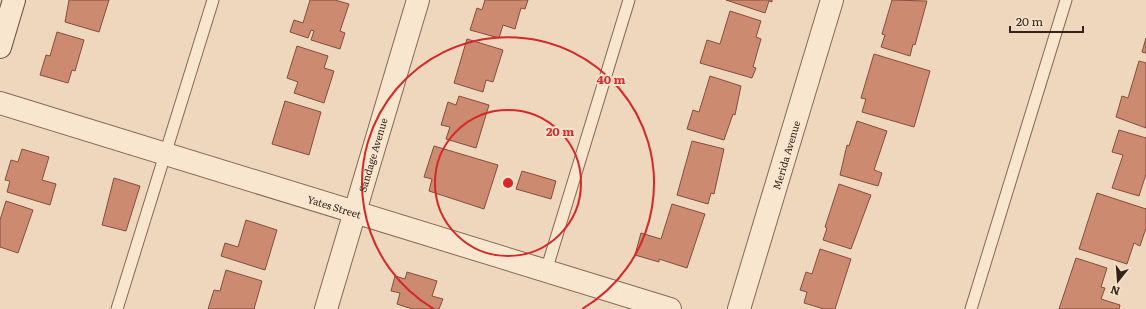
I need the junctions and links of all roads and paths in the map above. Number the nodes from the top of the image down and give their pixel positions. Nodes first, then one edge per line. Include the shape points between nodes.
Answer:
1 (14, 0) edge
2 (213, 0) edge
3 (418, 0) edge
4 (629, 0) edge
5 (832, 0) edge
6 (1066, 0) edge
7 (0, 47) edge
8 (0, 103) edge
9 (166, 154) junction
10 (355, 212) junction
11 (546, 271) junction
12 (116, 309) edge
13 (326, 309) edge
14 (670, 309) edge
15 (739, 309) edge
16 (971, 309) edge

1 - 7 street
2 - 9 lane
3 - 10 street, Sandage Avenue
4 - 11 lane
5 - 15 street, Merida Avenue
6 - 16 lane
8 - 9 street, Yates Street
9 - 10 street, Yates Street
9 - 12 lane
10 - 11 street, Yates Street
10 - 13 street, Sandage Avenue
11 - 14 street, Yates Street

